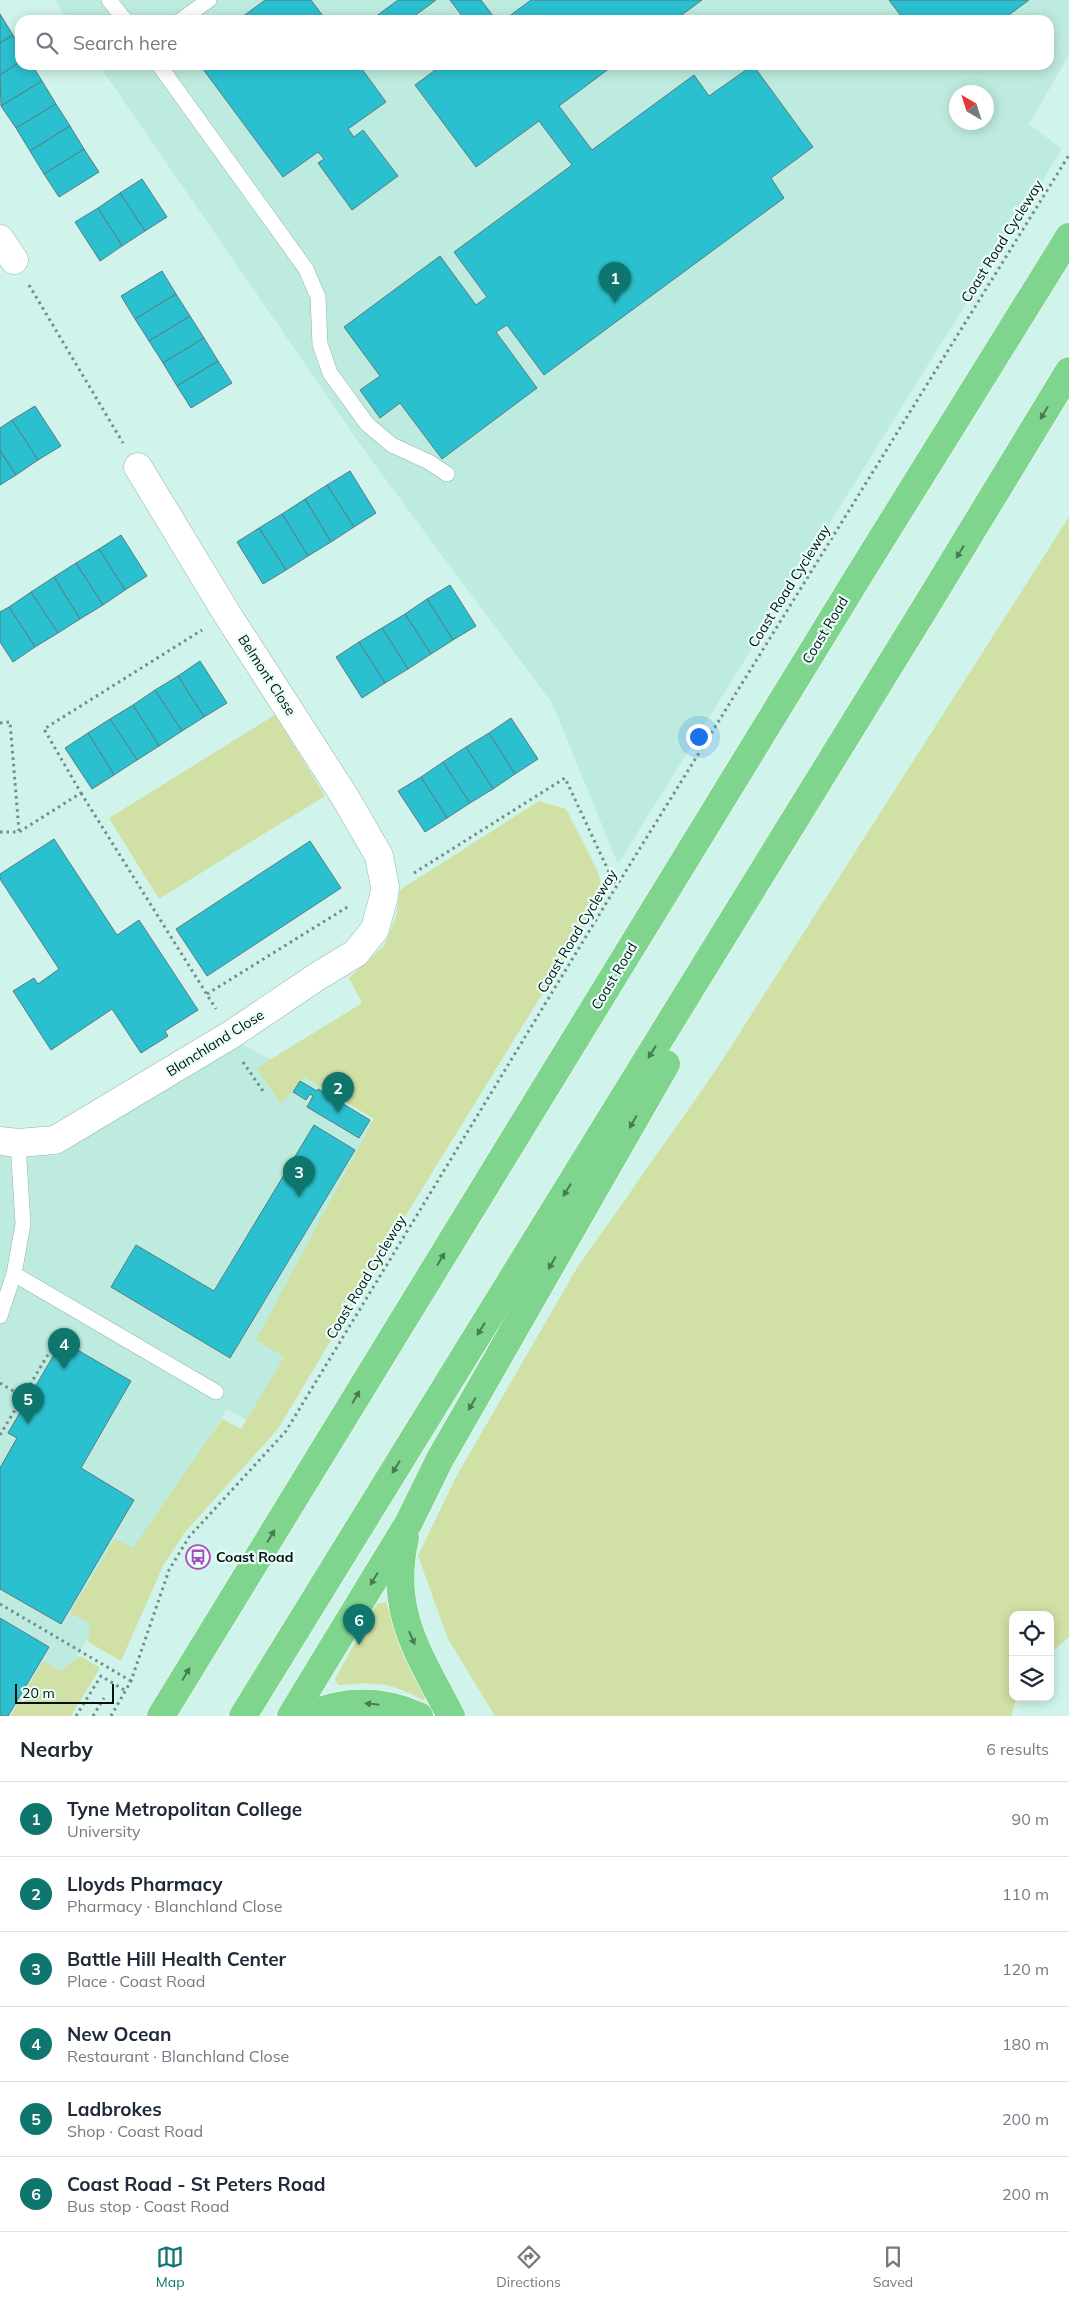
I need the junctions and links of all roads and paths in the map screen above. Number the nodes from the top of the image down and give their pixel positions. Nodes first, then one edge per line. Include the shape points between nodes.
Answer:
1 (109, 0) edge
2 (208, 0) edge
3 (121, 15) edge
4 (188, 15) edge
5 (163, 70) edge
6 (1069, 155) edge
7 (1066, 241) edge
8 (7, 250) edge
9 (1069, 371) edge
10 (138, 467) joint
11 (447, 474) dead end
12 (925, 608) junction
13 (227, 614) junction
14 (0, 723) edge
15 (81, 793) junction
16 (0, 832) edge
17 (19, 832) junction
18 (385, 887) junction
19 (616, 887) junction
20 (207, 994) junction
21 (232, 1034) junction
22 (265, 1094) dead end
23 (9, 1142) edge
24 (14, 1274) junction
25 (75, 1308) junction
26 (0, 1316) edge
27 (0, 1384) edge
28 (216, 1392) dead end
29 (23, 1397) junction
30 (0, 1435) edge
31 (408, 1522) junction
32 (0, 1604) edge
33 (132, 1681) junction
34 (126, 1691) junction
35 (104, 1698) dead end
36 (76, 1716) edge
37 (93, 1716) edge
38 (111, 1716) edge
39 (161, 1716) edge
40 (242, 1716) edge
41 (291, 1716) edge
42 (308, 1716) edge
43 (419, 1716) edge
44 (451, 1716) edge

1 - 3 lane
2 - 4 lane
5 - 11 lane via 306,270 318,297 320,344 330,373 367,424 392,445
6 - 19 path, Coast Road Cycleway
39 -> 7 highway, Coast Road
8 - 10 path
9 -> 12 highway
10 - 13 street, Belmont Close
12 -> 31 highway via 445,1451
12 -> 40 highway
13 - 15 path via 44,729
13 - 18 street, Belmont Close via 365,830 379,856
14 - 17 path via 10,722
15 - 17 path
15 - 20 path
16 - 17 path
18 - 19 path via 398,884 565,778
18 - 20 path
18 - 21 street, Blanchland Close via 375,929 356,953
19 - 33 path, Coast Road Cycleway via 286,1431 189,1537 169,1570
20 - 21 path
21 - 22 path via 232,1046
21 - 23 street, Blanchland Close via 55,1140
23 - 24 lane via 23,1224
24 - 25 lane
24 - 26 lane
25 - 28 lane
25 - 29 path
27 - 29 path
29 - 30 path
31 -> 41 highway
31 -> 44 highway via 400,1560 402,1605 420,1655
32 - 33 path
33 - 34 path, Coast Road Cycleway
34 - 36 path via 101,1676
34 - 38 path, Coast Road Cycleway
35 - 37 path
43 -> 42 highway via 392,1706 366,1702 343,1704

